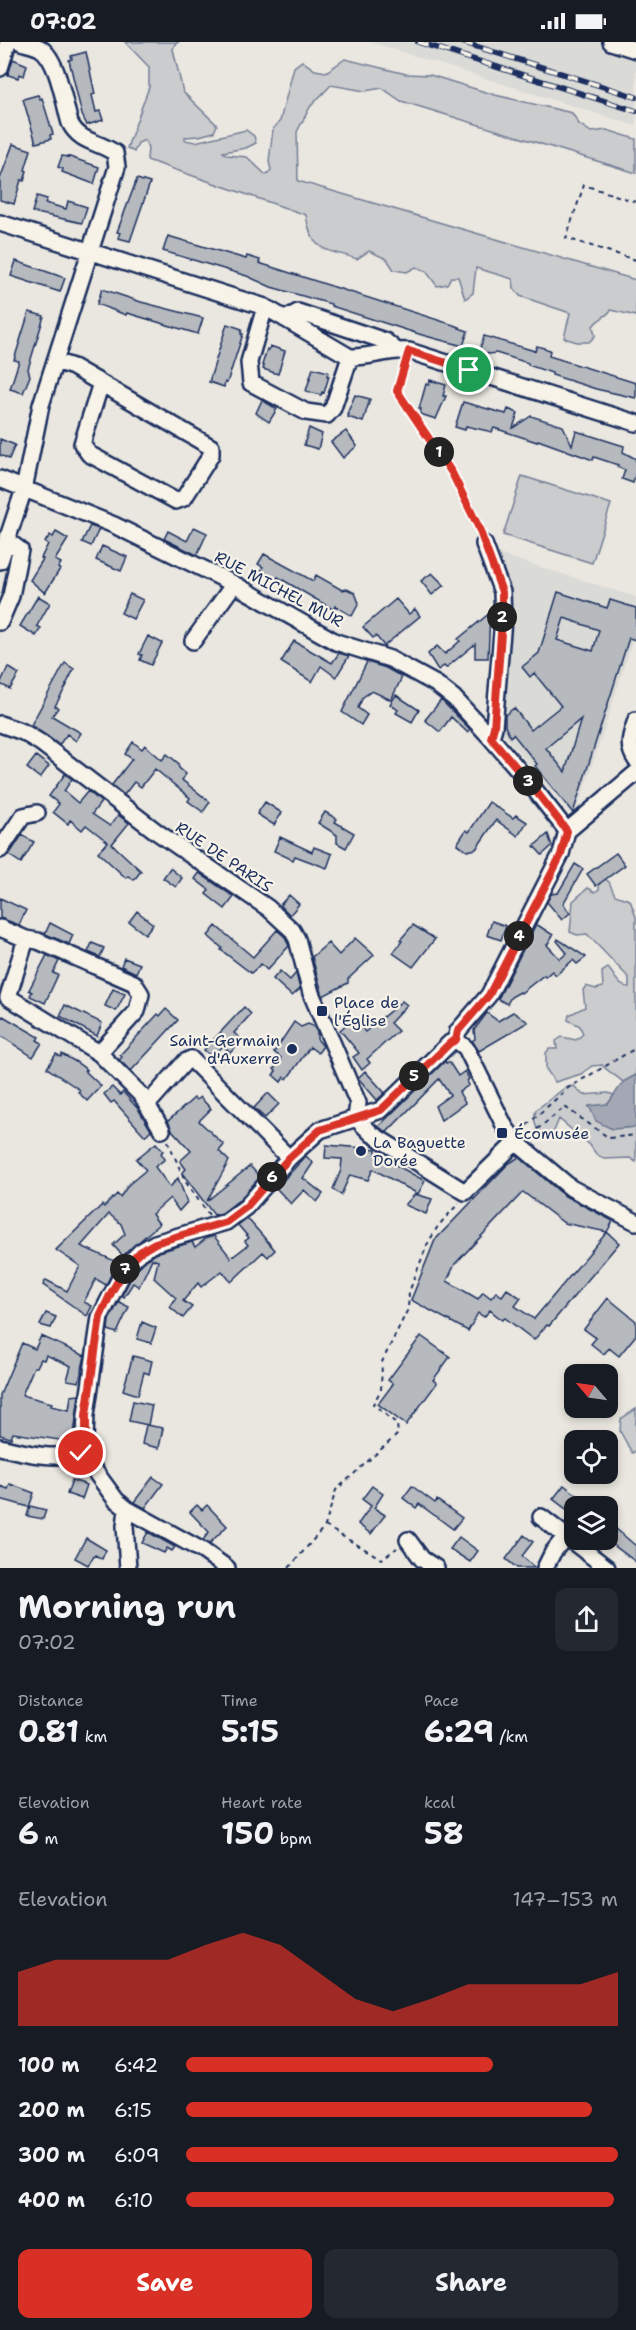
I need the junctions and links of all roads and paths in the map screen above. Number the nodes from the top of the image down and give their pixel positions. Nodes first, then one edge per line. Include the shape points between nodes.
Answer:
1 (8, 42) edge
2 (21, 42) edge
3 (610, 42) edge
4 (636, 50) edge
5 (0, 68) edge
6 (636, 202) edge
7 (0, 223) edge
8 (90, 252) junction
9 (636, 260) edge
10 (265, 308) junction
11 (285, 319) junction
12 (403, 350) junction
13 (350, 357) junction
14 (55, 361) junction
15 (101, 383) junction
16 (636, 423) edge
17 (0, 478) edge
18 (24, 489) junction
19 (8, 541) junction
20 (484, 544) joint
21 (0, 561) edge
22 (234, 584) junction
23 (0, 622) edge
24 (193, 641) dead end
25 (636, 720) edge
26 (0, 724) edge
27 (491, 738) junction
28 (636, 760) edge
29 (636, 773) edge
30 (37, 813) dead end
31 (567, 831) junction
32 (0, 850) edge
33 (0, 928) edge
34 (26, 939) junction
35 (456, 1040) junction
36 (636, 1048) edge
37 (99, 1053) junction
38 (148, 1104) junction
39 (356, 1118) junction
40 (162, 1130) joint
41 (636, 1135) edge
42 (516, 1142) junction
43 (289, 1158) junction
44 (465, 1192) junction
45 (636, 1222) edge
46 (216, 1224) junction
47 (0, 1447) edge
48 (86, 1451) junction
49 (127, 1509) junction
50 (541, 1517) dead end
51 (325, 1526) junction
52 (564, 1534) edge
53 (564, 1539) edge
54 (408, 1540) joint
55 (584, 1550) edge
56 (128, 1568) edge
57 (227, 1568) edge
58 (289, 1568) edge
59 (436, 1568) edge
60 (545, 1568) edge
61 (607, 1568) edge

1 - 5 street
2 - 8 street via 40,48 53,64 74,132 115,153 117,167
3 - 4 street
6 - 9 path via 584,185 566,238
7 - 8 street
8 - 10 street
8 - 14 street
10 - 11 street
10 - 13 street via 249,362 251,383 306,412 327,415
11 - 12 street via 298,312
11 - 13 street
12 - 13 street
12 - 16 street
12 - 20 path via 397,391 452,473
14 - 15 street
14 - 18 street via 41,405
15 - 15 street via 211,447 211,455 184,498 176,501 89,454 82,444
17 - 18 street, RUE MICHEL MUR
18 - 19 street
18 - 22 street, RUE MICHEL MUR via 114,525
19 - 21 street
19 - 23 street via 20,550 11,596
20 - 27 street via 502,592 502,632
22 - 24 street
22 - 27 street, RUE MICHEL MUR via 336,642 390,659 436,684
25 - 28 street via 628,744
26 - 39 street, RUE DE PARIS via 41,743 157,832 268,908 292,930 311,993 358,1103
27 - 31 street, RUE MICHEL MUR
29 - 31 street
30 - 32 street via 23,816
31 - 35 street via 561,855 489,995 458,1031
33 - 34 street
34 - 37 street via 8,997
34 - 37 street via 134,983 141,994 137,1011
35 - 39 street via 381,1110
35 - 42 street via 466,1048
36 - 41 path via 568,1088 526,1126 528,1137 565,1107 609,1138
37 - 38 street
38 - 40 street
38 - 43 street via 191,1059
39 - 43 street via 320,1130
39 - 44 street via 372,1134
40 - 46 path via 185,1181
42 - 44 street
42 - 45 street via 571,1188
43 - 46 street via 246,1207 226,1222
44 - 51 path via 427,1245 409,1292 408,1309 382,1362 381,1390 373,1404 397,1424 398,1434 336,1490
46 - 48 street via 155,1243 127,1265 100,1317 86,1415
47 - 48 street via 31,1455
48 - 49 street via 94,1470
49 - 56 street
49 - 57 street
50 - 52 street
51 - 54 path via 382,1559
51 - 58 path
53 - 60 street
54 - 59 street via 422,1560
55 - 61 street

